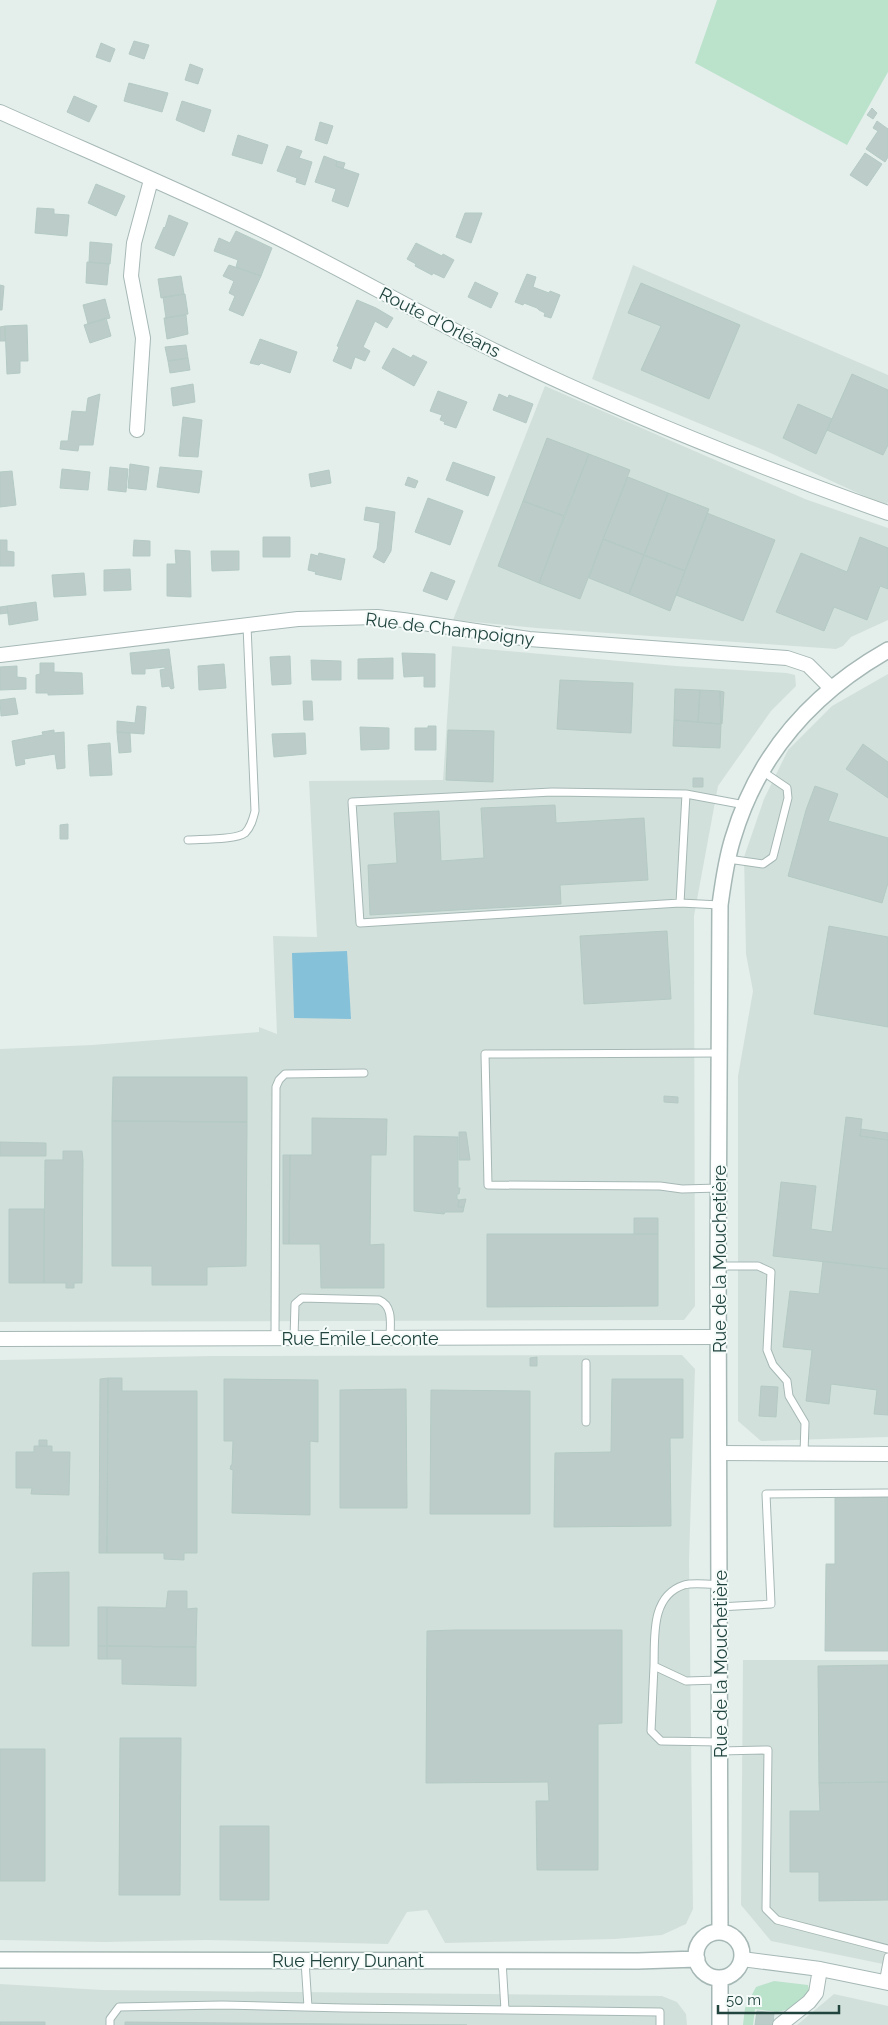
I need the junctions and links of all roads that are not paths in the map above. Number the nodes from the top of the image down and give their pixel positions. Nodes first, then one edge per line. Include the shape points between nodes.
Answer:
1 (0, 112) edge
2 (150, 180) junction
3 (137, 430) dead end
4 (888, 513) edge
5 (247, 626) junction
6 (888, 650) edge
7 (0, 655) edge
8 (831, 688) junction
9 (762, 771) junction
10 (686, 794) junction
11 (745, 804) junction
12 (188, 840) dead end
13 (727, 859) junction
14 (680, 903) junction
15 (720, 906) junction
16 (719, 1053) junction
17 (364, 1073) dead end
18 (719, 1188) junction
19 (718, 1266) junction
20 (719, 1337) junction
21 (275, 1338) junction
22 (294, 1338) junction
23 (390, 1338) junction
24 (0, 1339) edge
25 (586, 1363) dead end
26 (586, 1422) dead end
27 (719, 1452) junction
28 (804, 1453) junction
29 (888, 1454) edge
30 (888, 1493) edge
31 (720, 1584) junction
32 (719, 1607) junction
33 (654, 1666) junction
34 (720, 1680) junction
35 (720, 1746) junction
36 (720, 1932) junction
37 (888, 1949) edge
38 (888, 1957) edge
39 (697, 1959) junction
40 (742, 1959) junction
41 (0, 1960) edge
42 (305, 1960) junction
43 (502, 1961) junction
44 (820, 1969) junction
45 (720, 1978) junction
46 (886, 1983) edge
47 (308, 2007) junction
48 (505, 2010) junction
49 (110, 2025) edge
50 (660, 2025) edge
51 (720, 2025) edge
52 (780, 2025) edge

1 - 2 street, Route d'Orléans
2 - 3 street via 134,243 131,276 143,338
2 - 4 street, Route d'Orléans via 282,240 497,352 604,402 750,462
5 - 7 street, Rue de Champoigny
5 - 8 street, Rue de Champoigny via 315,618 378,618 529,639 787,658 808,665
5 - 12 lane via 255,811 244,834
6 - 8 street, Rue de la Mouchetière
8 - 9 street, Rue de la Mouchetière via 790,730
9 - 11 street, Rue de la Mouchetière
9 - 13 lane via 787,788 788,798 773,857 763,864
10 - 11 lane
10 - 14 lane
10 - 14 lane via 552,792 352,802 360,922
11 - 13 street, Rue de la Mouchetière
13 - 15 street, Rue de la Mouchetière
14 - 15 lane
15 - 16 street, Rue de la Mouchetière
16 - 18 street, Rue de la Mouchetière
16 - 18 lane via 485,1054 488,1185
17 - 21 lane via 285,1074 278,1080
18 - 19 street, Rue de la Mouchetière
19 - 20 street, Rue de la Mouchetière
19 - 28 lane via 758,1266 771,1272 767,1350 773,1365 787,1381 789,1396 805,1424
20 - 23 street, Rue Émile Leconte
20 - 27 street, Rue de la Mouchetière
21 - 22 street, Rue Émile Leconte
21 - 24 street, Rue Émile Leconte
22 - 23 street, Rue Émile Leconte
22 - 23 lane via 295,1304 302,1298 384,1302 389,1310
25 - 26 lane
27 - 28 street
27 - 31 street, Rue de la Mouchetière
28 - 29 street
30 - 32 lane via 766,1494 771,1604
31 - 32 street, Rue de la Mouchetière
31 - 33 lane via 684,1585 667,1595 655,1617
32 - 34 street, Rue de la Mouchetière
33 - 34 lane via 686,1681
33 - 35 lane via 651,1732 661,1741
34 - 35 street, Rue de la Mouchetière
35 - 36 street, Rue de la Mouchetière
35 - 37 lane via 768,1750 766,1909 777,1920
36 - 39 street via 702,1940
36 - 40 street via 734,1938 742,1951
38 - 46 lane
39 - 43 street, Rue Henry Dunant
39 - 45 street via 708,1975
40 - 44 street
40 - 45 street via 734,1972
41 - 42 street, Rue Henry Dunant
42 - 43 street, Rue Henry Dunant
42 - 47 lane
43 - 48 lane
44 - 46 street
44 - 52 street via 816,1992 809,2002
45 - 51 street
47 - 48 lane
47 - 49 lane via 119,2007 110,2019
48 - 50 lane via 660,2012

